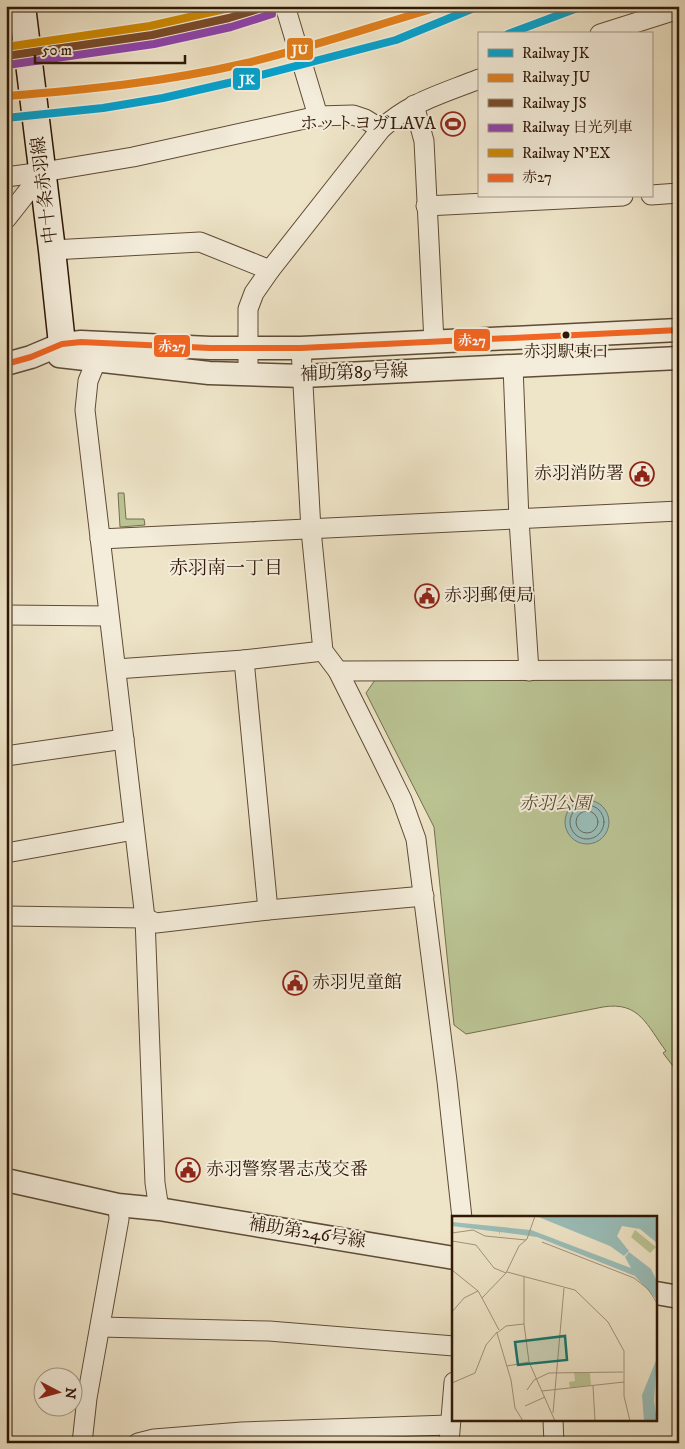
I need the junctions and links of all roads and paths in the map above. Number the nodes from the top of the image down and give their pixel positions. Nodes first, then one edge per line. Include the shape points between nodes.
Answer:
1 (22, 6) edge
2 (284, 6) edge
3 (679, 9) edge
4 (606, 32) edge
5 (478, 79) edge
6 (414, 105) junction
7 (318, 116) junction
8 (380, 130) junction
9 (43, 172) junction
10 (6, 177) edge
11 (679, 193) edge
12 (652, 195) edge
13 (584, 198) edge
14 (426, 206) junction
15 (6, 219) edge
16 (52, 250) junction
17 (270, 270) junction
18 (679, 330) edge
19 (434, 342) junction
20 (62, 344) junction
21 (249, 348) junction
22 (301, 348) junction
23 (31, 357) junction
24 (679, 358) edge
25 (98, 359) junction
26 (6, 364) edge
27 (514, 366) junction
28 (248, 375) junction
29 (302, 376) junction
30 (679, 511) edge
31 (519, 520) junction
32 (311, 530) junction
33 (100, 540) junction
34 (6, 615) edge
35 (108, 616) junction
36 (323, 651) junction
37 (244, 660) junction
38 (116, 669) junction
39 (679, 670) edge
40 (338, 671) junction
41 (529, 671) junction
42 (124, 740) junction
43 (6, 756) edge
44 (134, 830) junction
45 (6, 853) edge
46 (424, 896) junction
47 (268, 910) junction
48 (6, 916) edge
49 (145, 918) junction
50 (6, 1180) edge
51 (118, 1205) junction
52 (160, 1209) junction
53 (462, 1216) edge
54 (452, 1258) edge
55 (658, 1293) edge
56 (679, 1297) edge
57 (100, 1327) junction
58 (452, 1346) edge
59 (452, 1403) edge
60 (553, 1422) edge
61 (449, 1434) edge
62 (82, 1443) edge
63 (138, 1443) edge
64 (554, 1443) edge

1 - 9 main road, 中十条赤羽線
2 - 7 street
3 - 4 street
5 - 6 street
6 - 8 street
6 - 14 street via 424,141
7 - 8 street via 353,115
7 - 9 street via 133,157
8 - 17 street
9 - 10 street
9 - 15 street
9 - 16 main road, 中十条赤羽線
11 - 12 street
13 - 14 street
14 - 19 street
16 - 17 street via 200,242
16 - 20 main road, 中十条赤羽線
17 - 21 street via 254,293 248,309
18 - 19 street, 補助第89号線
19 - 22 street, 補助第89号線
20 - 21 street, 補助第89号線
20 - 23 street, 補助第89号線
21 - 22 street, 補助第89号線
21 - 28 street
22 - 29 street
23 - 25 street, 補助第89号線
23 - 26 street, 補助第89号線
24 - 27 street, 補助第89号線
25 - 28 street, 補助第89号線
25 - 33 street via 88,381 85,410
27 - 29 street, 補助第89号線
27 - 31 street
28 - 29 street, 補助第89号線
29 - 32 street
30 - 31 street
31 - 32 street
31 - 41 street
32 - 33 street
32 - 36 street
33 - 35 street
34 - 35 street
35 - 38 street
36 - 37 street
36 - 40 street
37 - 38 street
37 - 47 street
38 - 42 street
39 - 41 street
40 - 41 street
40 - 46 street via 402,800 416,839
42 - 43 street
42 - 44 street
44 - 45 street
44 - 49 street
46 - 47 street
46 - 53 street
47 - 49 street via 156,923
48 - 49 street
49 - 52 street via 155,1183
50 - 51 street, 補助第246号線
51 - 52 street, 補助第246号線
51 - 57 street via 119,1219
52 - 54 street, 補助第246号線
55 - 56 street
57 - 58 street via 269,1331
57 - 62 street via 86,1398
59 - 61 street
60 - 64 street
61 - 63 street via 242,1432

